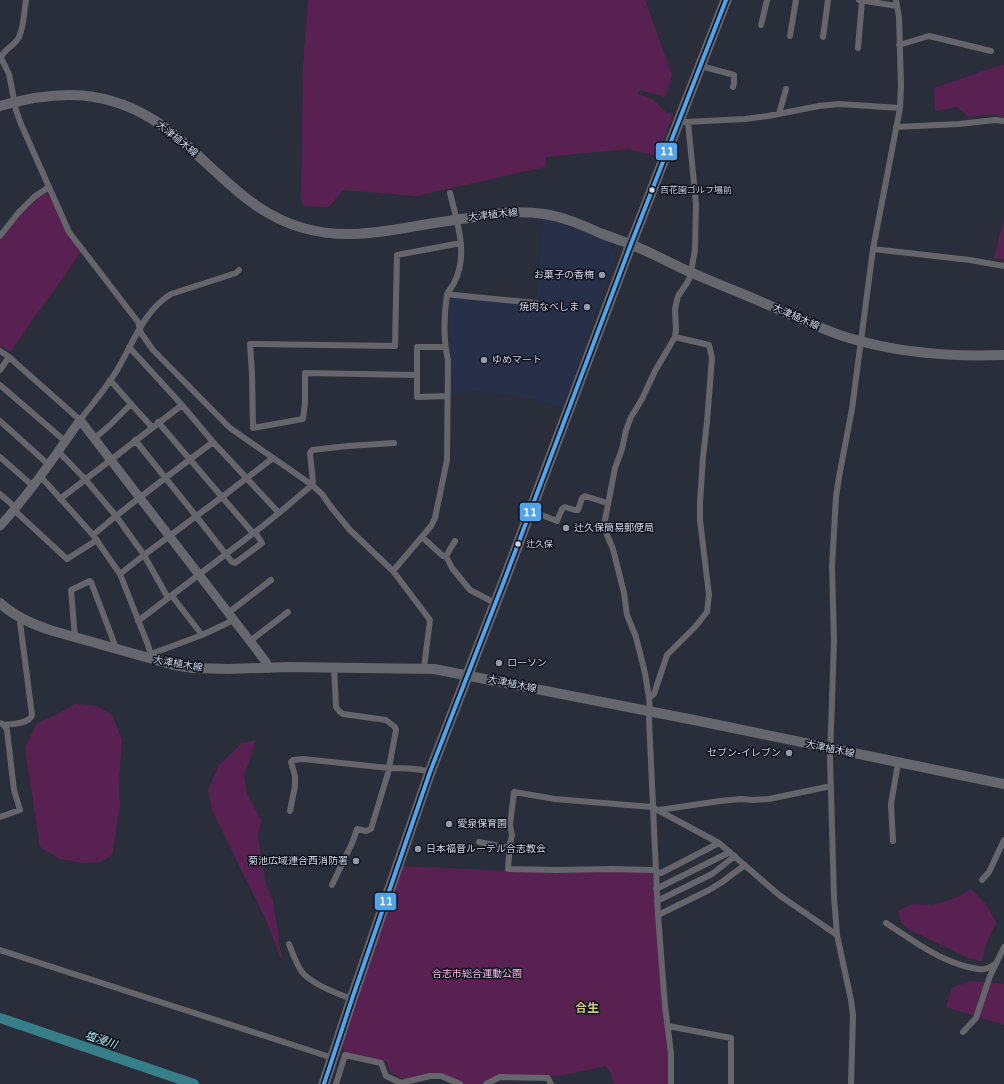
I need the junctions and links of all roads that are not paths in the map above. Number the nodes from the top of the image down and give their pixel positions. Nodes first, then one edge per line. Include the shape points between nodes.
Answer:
1 (26, 0) edge
2 (726, 0) edge
3 (767, 0) edge
4 (796, 0) edge
5 (828, 0) edge
6 (860, 0) edge
7 (896, 3) edge
8 (761, 25) dead end
9 (790, 36) dead end
10 (823, 37) dead end
11 (899, 45) junction
12 (858, 48) dead end
13 (991, 51) dead end
14 (701, 66) junction
15 (733, 87) dead end
16 (786, 89) dead end
17 (14, 102) junction
18 (0, 106) edge
19 (900, 108) junction
20 (779, 114) junction
21 (1004, 121) edge
22 (684, 122) junction
23 (896, 127) junction
24 (49, 187) junction
25 (450, 193) dead end
26 (456, 220) junction
27 (3, 227) edge
28 (0, 236) edge
29 (461, 243) junction
30 (631, 244) junction
31 (873, 249) junction
32 (1004, 266) edge
33 (238, 270) dead end
34 (691, 272) junction
35 (447, 294) junction
36 (536, 304) dead end
37 (139, 328) junction
38 (675, 337) junction
39 (860, 341) junction
40 (129, 347) junction
41 (445, 347) junction
42 (0, 350) edge
43 (1004, 355) edge
44 (10, 357) junction
45 (0, 370) edge
46 (417, 375) junction
47 (110, 380) junction
48 (0, 385) edge
49 (447, 396) junction
50 (131, 404) junction
51 (182, 405) junction
52 (80, 420) junction
53 (0, 421) edge
54 (158, 422) junction
55 (152, 427) junction
56 (95, 438) junction
57 (135, 440) junction
58 (65, 441) junction
59 (213, 442) junction
60 (394, 443) dead end
61 (58, 451) junction
62 (0, 457) edge
63 (273, 458) junction
64 (111, 459) junction
65 (190, 460) junction
66 (49, 465) junction
67 (41, 477) junction
68 (166, 478) junction
69 (247, 478) junction
70 (85, 479) junction
71 (312, 485) junction
72 (33, 486) junction
73 (0, 494) edge
74 (222, 497) junction
75 (140, 498) junction
76 (60, 499) junction
77 (608, 503) junction
78 (15, 509) junction
79 (531, 511) junction
80 (279, 513) junction
81 (116, 516) junction
82 (196, 516) junction
83 (0, 526) edge
84 (254, 533) junction
85 (93, 535) junction
86 (170, 536) junction
87 (422, 536) junction
88 (97, 540) junction
89 (455, 541) dead end
90 (226, 553) junction
91 (144, 555) junction
92 (446, 556) junction
93 (392, 571) junction
94 (120, 574) junction
95 (199, 575) junction
96 (271, 580) dead end
97 (170, 597) junction
98 (0, 603) edge
99 (495, 603) junction
100 (288, 612) dead end
101 (228, 613) junction
102 (20, 618) junction
103 (234, 620) junction
104 (138, 621) junction
105 (202, 635) junction
106 (75, 638) junction
107 (250, 641) junction
108 (116, 649) junction
109 (152, 657) junction
110 (269, 668) junction
111 (334, 668) junction
112 (424, 668) junction
113 (467, 675) junction
114 (649, 698) junction
115 (650, 712) junction
116 (2, 724) edge
117 (830, 749) junction
118 (898, 763) junction
119 (390, 768) junction
120 (430, 772) junction
121 (1004, 784) edge
122 (831, 786) junction
123 (652, 807) junction
124 (659, 810) junction
125 (290, 811) dead end
126 (0, 817) edge
127 (479, 840) dead end
128 (1004, 840) edge
129 (893, 841) dead end
130 (719, 843) junction
131 (510, 846) junction
132 (732, 854) junction
133 (745, 865) junction
134 (655, 872) junction
135 (982, 880) dead end
136 (332, 885) dead end
137 (656, 889) junction
138 (657, 901) junction
139 (658, 915) junction
140 (886, 923) dead end
141 (837, 935) junction
142 (289, 944) dead end
143 (1004, 947) edge
144 (0, 950) edge
145 (996, 964) junction
146 (352, 999) junction
147 (668, 1026) junction
148 (963, 1032) dead end
149 (332, 1058) junction
150 (445, 1078) junction
151 (324, 1084) edge
152 (336, 1084) edge
153 (442, 1084) edge
154 (460, 1084) edge
155 (486, 1084) edge
156 (551, 1084) edge
157 (671, 1084) edge
158 (731, 1084) edge
159 (851, 1084) edge

1 - 17 street via 19,37 1,56 9,74
2 - 14 highway
3 - 8 street
4 - 9 street
5 - 10 street
6 - 7 street
6 - 12 street
7 - 11 street
11 - 13 street via 929,36
11 - 19 street
14 - 15 street via 734,75
14 - 22 highway
16 - 20 street
17 - 18 main road, 大津植木線
17 - 24 street
17 - 26 main road, 大津植木線 via 40,96 67,94 100,98 128,106 163,126 252,203 273,216 302,228 326,233 359,234
19 - 20 street via 839,104
19 - 23 street
20 - 22 street via 745,119
21 - 23 street
22 - 30 highway
22 - 34 street via 696,204 695,250
23 - 31 street
24 - 27 street via 34,197
24 - 37 street via 69,232 138,322
25 - 26 street
26 - 29 street
26 - 30 main road, 大津植木線 via 506,212 552,215
27 - 28 street
29 - 35 street via 460,268
29 - 46 street via 397,255 395,346 250,344 253,428 303,420 305,373
30 - 34 main road, 大津植木線
30 - 79 highway
31 - 32 street
31 - 39 street
33 - 37 street via 236,273 164,298
34 - 38 street via 678,296 675,309
34 - 39 main road, 大津植木線 via 816,326
35 - 36 street
35 - 41 street
37 - 40 street
37 - 63 street via 153,350 230,428
38 - 77 street via 631,417 615,468
38 - 114 street via 709,345 712,358 700,502 709,595 707,612 667,655 654,694
39 - 43 main road, 大津植木線 via 936,354
39 - 117 street via 852,409 836,497 832,566 834,641
40 - 47 street
40 - 51 street
41 - 46 street via 417,347
41 - 49 street via 448,360
42 - 44 street
44 - 45 street
44 - 52 street
46 - 49 street via 417,398
47 - 50 street
47 - 52 street
48 - 58 street
49 - 87 street via 447,460 435,518
50 - 55 street
50 - 56 street
51 - 54 street
51 - 59 street
52 - 56 street
52 - 58 street
53 - 66 street
54 - 55 street
54 - 65 street
55 - 57 street
56 - 64 street
57 - 64 street
57 - 68 street
58 - 61 street
59 - 65 street
59 - 69 street
60 - 71 street via 312,450
61 - 66 street
61 - 70 street
62 - 72 street
63 - 69 street
63 - 71 street
64 - 70 street
64 - 75 street
65 - 68 street
65 - 74 street
66 - 67 street
67 - 72 street
67 - 76 street
68 - 75 street
68 - 82 street
69 - 74 street
69 - 80 street
70 - 76 street
70 - 81 street
71 - 80 street
71 - 93 street via 350,530
72 - 78 street
73 - 78 street
74 - 82 street
74 - 84 street
75 - 81 street
75 - 86 street
76 - 85 street
77 - 79 street via 586,496 582,498 578,510 565,507 562,509 557,521
77 - 114 street via 604,525 613,548
78 - 83 street
78 - 88 street via 67,559
79 - 99 highway
80 - 84 street
81 - 85 street
81 - 91 street
82 - 86 street
82 - 90 street
84 - 90 street
84 - 90 street via 262,543 235,563
85 - 88 street
86 - 91 street
86 - 95 street
87 - 92 street
87 - 93 street
88 - 94 street
89 - 92 street
90 - 95 street
91 - 94 street
91 - 97 street
92 - 99 street via 452,568 470,590
93 - 112 street via 430,620
94 - 104 street
95 - 97 street
95 - 101 street
96 - 101 street
97 - 104 street
97 - 105 street
98 - 102 main road, 大津植木線
99 - 113 highway
100 - 107 street
101 - 103 street
102 - 106 main road, 大津植木線
102 - 116 street via 32,715 27,721
103 - 105 street
103 - 107 street
104 - 109 street
105 - 109 street
106 - 108 main road, 大津植木線
106 - 108 street via 71,590 90,581
107 - 110 street
108 - 109 main road, 大津植木線
109 - 110 main road, 大津植木線 via 192,668
110 - 111 main road, 大津植木線
111 - 112 main road, 大津植木線
111 - 119 street via 336,707 339,711 343,714 386,720 395,727
112 - 113 main road, 大津植木線
113 - 115 main road, 大津植木線
113 - 120 highway
114 - 115 street
115 - 117 main road, 大津植木線
115 - 123 street
116 - 126 street via 6,730 14,790 20,810
117 - 118 main road, 大津植木線
117 - 122 street
118 - 121 main road, 大津植木線
118 - 129 street via 891,804
119 - 120 street
119 - 125 street via 319,760 293,760 291,762 295,786
119 - 136 street via 371,829 357,829
120 - 146 highway
122 - 124 street via 769,799 720,801
122 - 141 street
123 - 124 street
123 - 131 street via 555,799 514,792
123 - 134 street
124 - 130 street
127 - 131 street
128 - 135 street via 989,872
130 - 132 street
130 - 134 street via 661,873
131 - 134 street via 508,869 611,869
132 - 133 street
132 - 137 street
132 - 138 street via 712,874
133 - 139 street via 709,890
133 - 141 street via 780,895
134 - 137 street
137 - 138 street
138 - 139 street
139 - 147 street
140 - 145 street via 928,950 958,965 984,969
141 - 159 street via 853,1015
142 - 146 street via 302,973 331,991
143 - 145 street
144 - 149 street
145 - 148 street via 976,1018
146 - 149 highway
147 - 157 street
147 - 158 street via 731,1038
149 - 151 highway
150 - 152 street via 430,1076 401,1083 386,1076 381,1063 345,1054
150 - 153 street
150 - 154 street
155 - 156 street via 500,1077 548,1078

